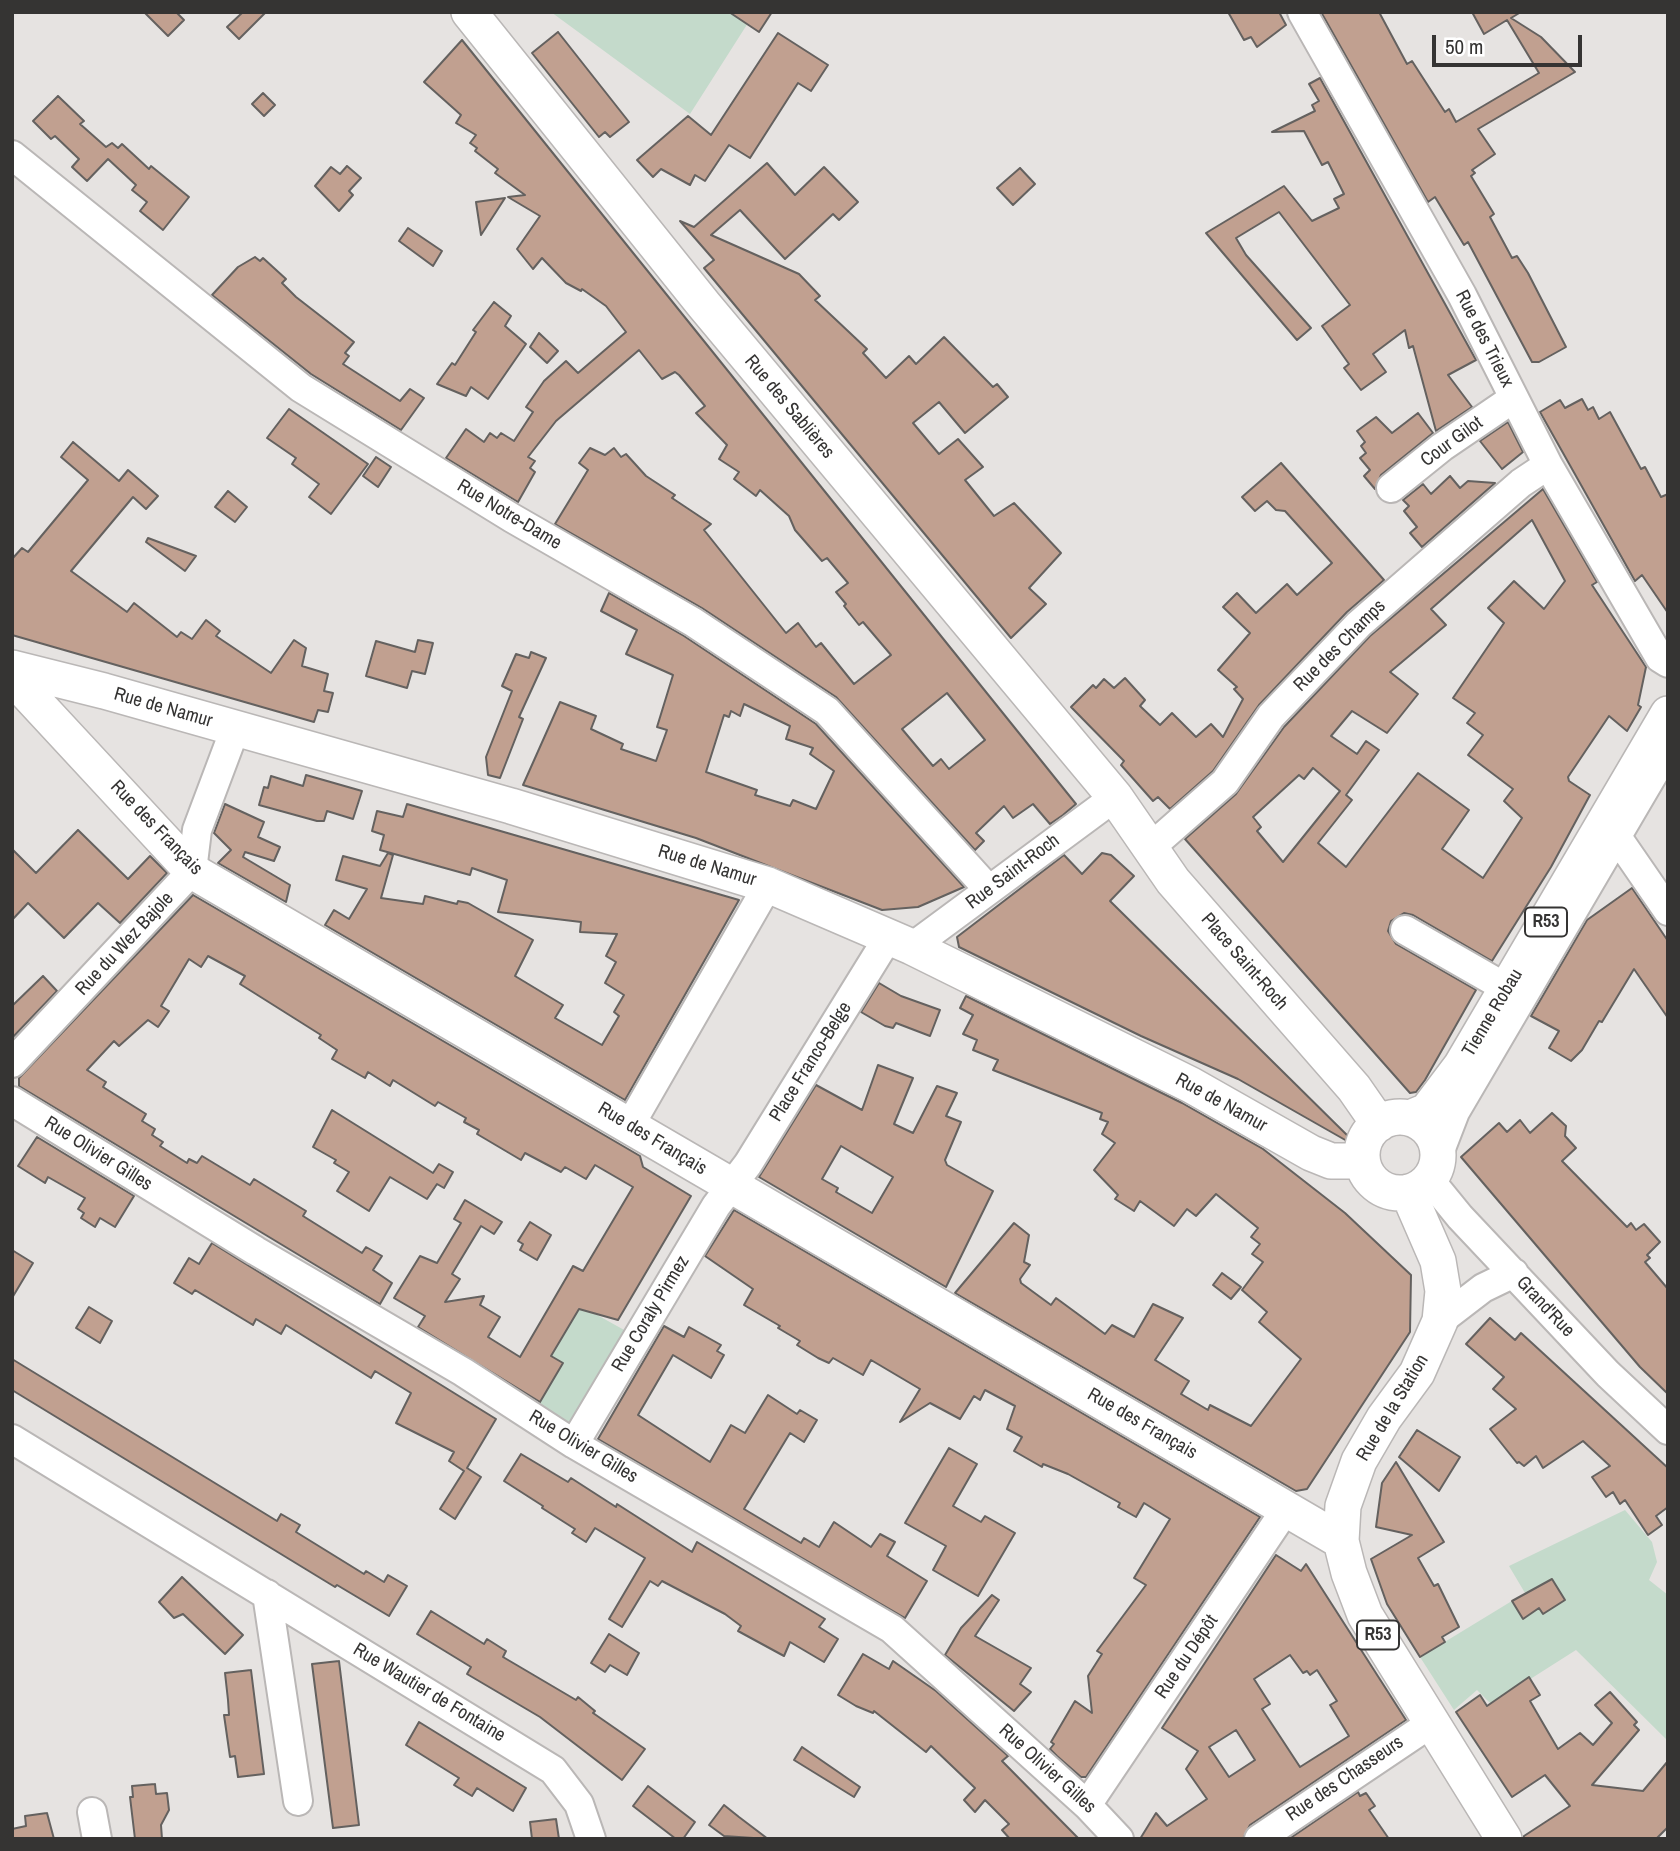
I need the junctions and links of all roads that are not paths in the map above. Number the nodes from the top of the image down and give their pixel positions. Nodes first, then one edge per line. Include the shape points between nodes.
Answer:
1 (469, 12) edge
2 (1302, 12) edge
3 (12, 155) edge
4 (1514, 398) junction
5 (1548, 465) junction
6 (1391, 488) dead end
7 (1668, 663) edge
8 (12, 668) edge
9 (12, 677) edge
10 (1668, 714) edge
11 (235, 729) junction
12 (1668, 749) edge
13 (1115, 797) junction
14 (1617, 837) junction
15 (1151, 847) junction
16 (192, 871) junction
17 (768, 885) junction
18 (989, 890) junction
19 (1668, 911) edge
20 (1405, 930) dead end
21 (900, 942) junction
22 (1508, 989) junction
23 (12, 1063) edge
24 (12, 1101) edge
25 (1395, 1121) junction
26 (630, 1125) junction
27 (1362, 1161) junction
28 (1425, 1176) junction
29 (730, 1185) junction
30 (1514, 1273) junction
31 (1440, 1321) junction
32 (1668, 1430) edge
33 (12, 1439) edge
34 (574, 1444) junction
35 (1286, 1509) junction
36 (1341, 1541) junction
37 (267, 1594) junction
38 (1433, 1722) junction
39 (298, 1801) dead end
40 (1087, 1805) junction
41 (592, 1839) edge
42 (1119, 1839) edge
43 (1259, 1839) edge
44 (1504, 1839) edge

1 - 13 main road, Rue des Sablières via 704,305
2 - 4 street, Rue des Trieux via 1462,295
3 - 18 street, Rue Notre-Dame via 301,388 693,622 827,711
4 - 5 street, Rue des Trieux
4 - 6 street, Cour Gilot via 1441,447
5 - 7 street, Rue des Trieux via 1660,658
5 - 15 street, Rue des Champs via 1521,483 1359,624 1271,716 1225,782
8 - 11 main road, Rue de Namur
9 - 16 main road, Rue des Français
10 - 22 main road, Tienne Robau / R53
11 - 16 street via 197,830
11 - 17 main road, Rue de Namur via 511,806
12 - 14 street, Tienne Robau
13 - 15 main road, Place Saint-Roch
13 - 18 street, Rue Saint-Roch
14 - 19 street
14 - 28 street, Tienne Robau via 1455,1112
15 - 25 main road, Place Saint-Roch via 1173,881 1354,1088
16 - 23 street, Rue du Wez Bajole
16 - 26 main road, Rue des Français
17 - 21 main road, Rue de Namur
17 - 26 street
18 - 21 street, Rue Saint-Roch
20 - 22 street
21 - 27 main road, Rue de Namur via 1191,1085 1311,1153 1346,1163
21 - 29 street, Place Franco-Belge
22 - 25 main road, Tienne Robau / R53 via 1427,1111
24 - 34 street, Rue Olivier Gilles via 463,1372
25 - 27 main road, R53 via 1367,1136
25 - 28 main road, R53 via 1430,1133
26 - 29 main road, Rue des Français
27 - 28 main road via 1366,1172 1384,1189
28 - 30 street, Grand'Rue
28 - 31 main road, Rue de la Station / R53 via 1443,1291
29 - 34 street, Rue Coraly Pirmez
29 - 35 main road, Rue des Français
30 - 31 street
30 - 32 street, Grand'Rue via 1608,1374
31 - 36 main road, Rue de la Station / R53 via 1417,1373 1359,1461 1343,1506
33 - 37 street, Rue Wautier de Fontaine
34 - 40 street, Rue Olivier Gilles via 892,1629
35 - 36 main road, Rue des Français
35 - 40 street, Rue du Dépôt
36 - 38 main road, Rue de la Station / R53 via 1365,1615
37 - 39 street
37 - 41 street, Rue Wautier de Fontaine via 552,1770 579,1804
38 - 43 street, Rue des Chasseurs
38 - 44 main road, Rue de la Station / R53
40 - 42 street, Rue Olivier Gilles

